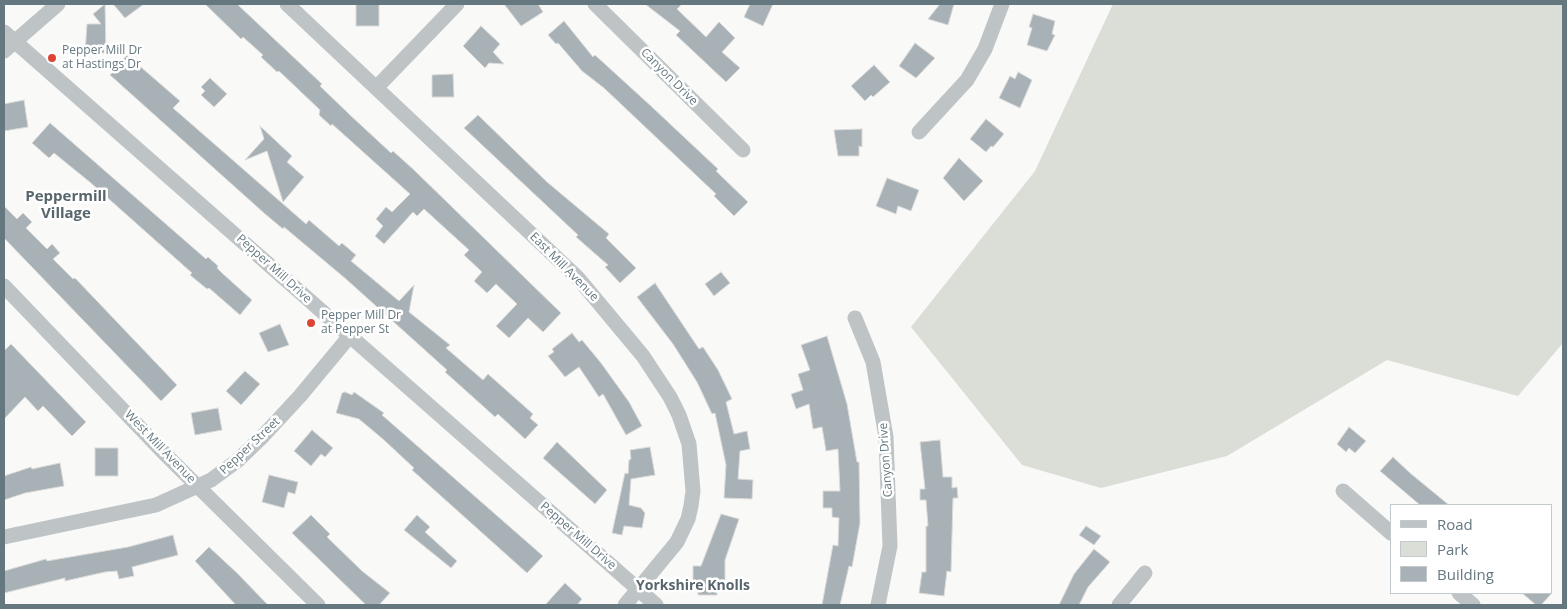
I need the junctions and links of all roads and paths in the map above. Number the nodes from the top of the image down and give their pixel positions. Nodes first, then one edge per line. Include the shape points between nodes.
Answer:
1 (58, 4) edge
2 (287, 4) edge
3 (457, 4) edge
4 (595, 4) edge
5 (1002, 4) edge
6 (7, 42) edge
7 (376, 88) junction
8 (919, 132) dead end
9 (743, 150) dead end
10 (4, 286) edge
11 (855, 318) dead end
12 (349, 337) junction
13 (200, 487) junction
14 (1343, 491) dead end
15 (1390, 532) edge
16 (4, 537) edge
17 (1146, 573) dead end
18 (639, 590) junction
19 (1460, 594) edge
20 (318, 605) edge
21 (625, 605) edge
22 (656, 605) edge
23 (878, 605) edge
24 (1119, 605) edge
25 (1473, 605) edge

1 - 6 street
2 - 7 street, East Mill Avenue
3 - 7 street
4 - 9 street, Canyon Drive
5 - 8 street via 985,50 967,80
6 - 12 street, Pepper Mill Drive via 221,222
7 - 18 street, East Mill Avenue via 578,278 643,356 670,397 689,444 693,482 691,506 677,542
10 - 13 street, West Mill Avenue
11 - 23 street, Canyon Drive via 873,362 886,437 890,546
12 - 13 street, Pepper Street via 263,436 222,473
12 - 18 street, Pepper Mill Drive
13 - 16 street, Pepper Street via 156,505
13 - 20 street, West Mill Avenue
14 - 15 street
17 - 24 street
18 - 21 street
18 - 22 street, Pepper Mill Drive
19 - 25 street

